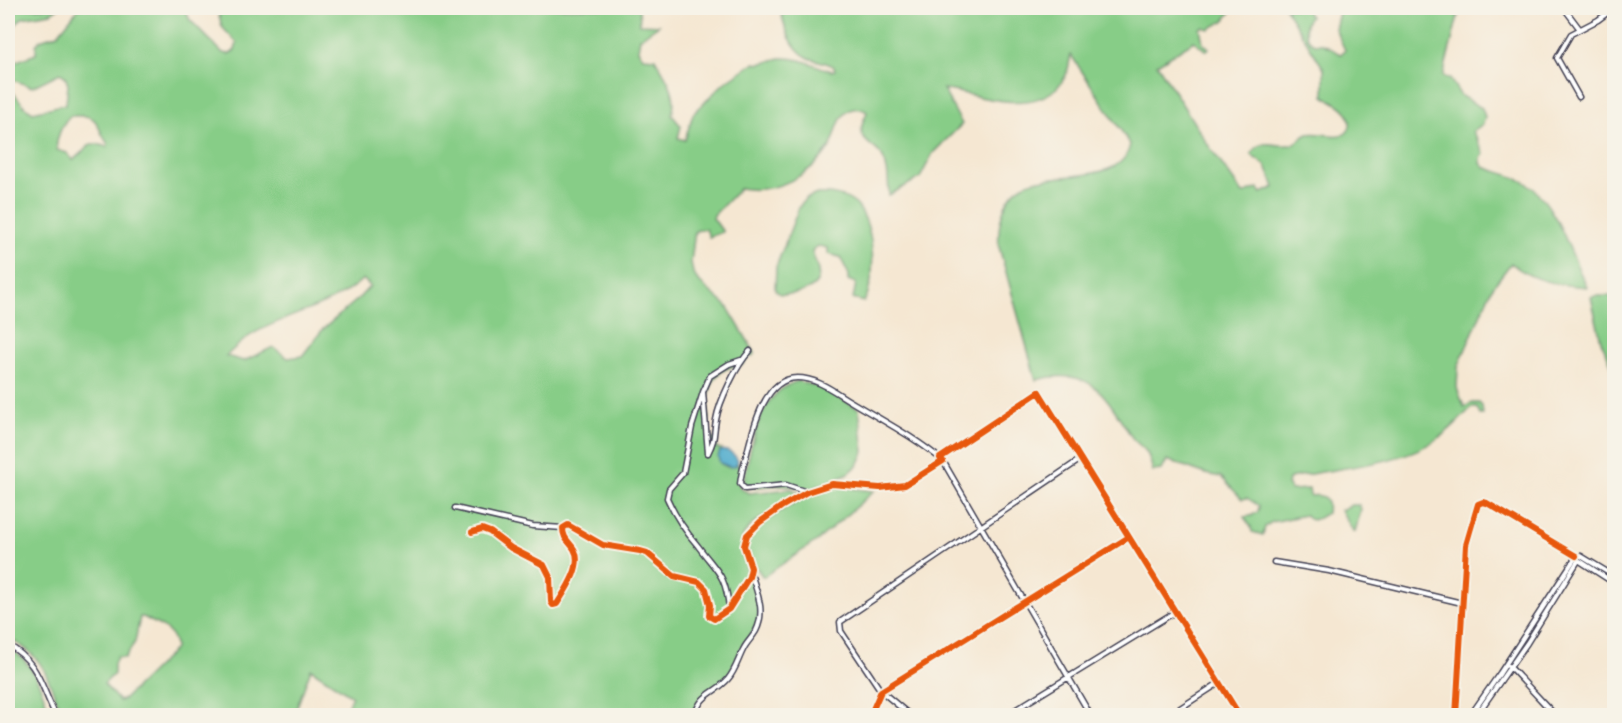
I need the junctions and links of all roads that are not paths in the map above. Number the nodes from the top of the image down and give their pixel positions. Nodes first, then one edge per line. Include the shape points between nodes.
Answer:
1 (1564, 8) edge
2 (1614, 8) edge
3 (1579, 28) junction
4 (1579, 97) dead end
5 (750, 351) dead end
6 (741, 360) junction
7 (703, 392) junction
8 (941, 459) junction
9 (1081, 459) junction
10 (807, 492) junction
11 (455, 507) dead end
12 (982, 526) junction
13 (563, 528) junction
14 (472, 532) dead end
15 (1129, 537) junction
16 (1578, 558) junction
17 (1274, 562) dead end
18 (750, 572) junction
19 (1614, 576) edge
20 (1614, 583) edge
21 (1025, 602) junction
22 (1462, 603) junction
23 (729, 609) junction
24 (1174, 612) junction
25 (8, 645) edge
26 (1508, 665) junction
27 (1068, 677) junction
28 (1219, 683) junction
29 (881, 691) junction
30 (56, 716) edge
31 (695, 716) edge
32 (870, 716) edge
33 (911, 716) edge
34 (1005, 716) edge
35 (1091, 716) edge
36 (1168, 716) edge
37 (1240, 716) edge
38 (1456, 716) edge
39 (1470, 716) edge
40 (1476, 716) edge
41 (1556, 716) edge

1 - 3 street
2 - 3 street
3 - 4 street via 1565,42 1557,58
5 - 6 street
6 - 7 street via 710,376
6 - 7 street via 719,409 716,437 708,453
7 - 23 street via 683,473 669,489 667,498 697,546 716,566
8 - 9 street via 1039,392
8 - 10 street via 904,485 880,488 832,484
8 - 10 street via 832,388 793,378 779,385 761,405 740,484 746,489 786,485
8 - 12 street
9 - 12 street
9 - 15 street
10 - 18 street via 747,535 744,546
11 - 13 street via 533,526
12 - 21 street
12 - 29 street via 840,622 841,631
13 - 14 street via 564,538 578,559 570,583 554,605 544,564 511,548 490,532
13 - 23 street via 569,526 603,545 640,550 674,576 699,582 706,589 711,619
15 - 21 street
15 - 24 street
16 - 19 street
16 - 20 street
16 - 22 street via 1481,502 1466,545
16 - 26 street
17 - 22 street
18 - 23 street
18 - 31 street via 761,604 756,632 728,680 702,699
21 - 27 street
21 - 29 street
22 - 38 street
24 - 27 street
24 - 28 street
25 - 30 street via 36,670
26 - 39 street
26 - 40 street
26 - 41 street
27 - 34 street
27 - 35 street
28 - 36 street
28 - 37 street
29 - 32 street
29 - 33 street

